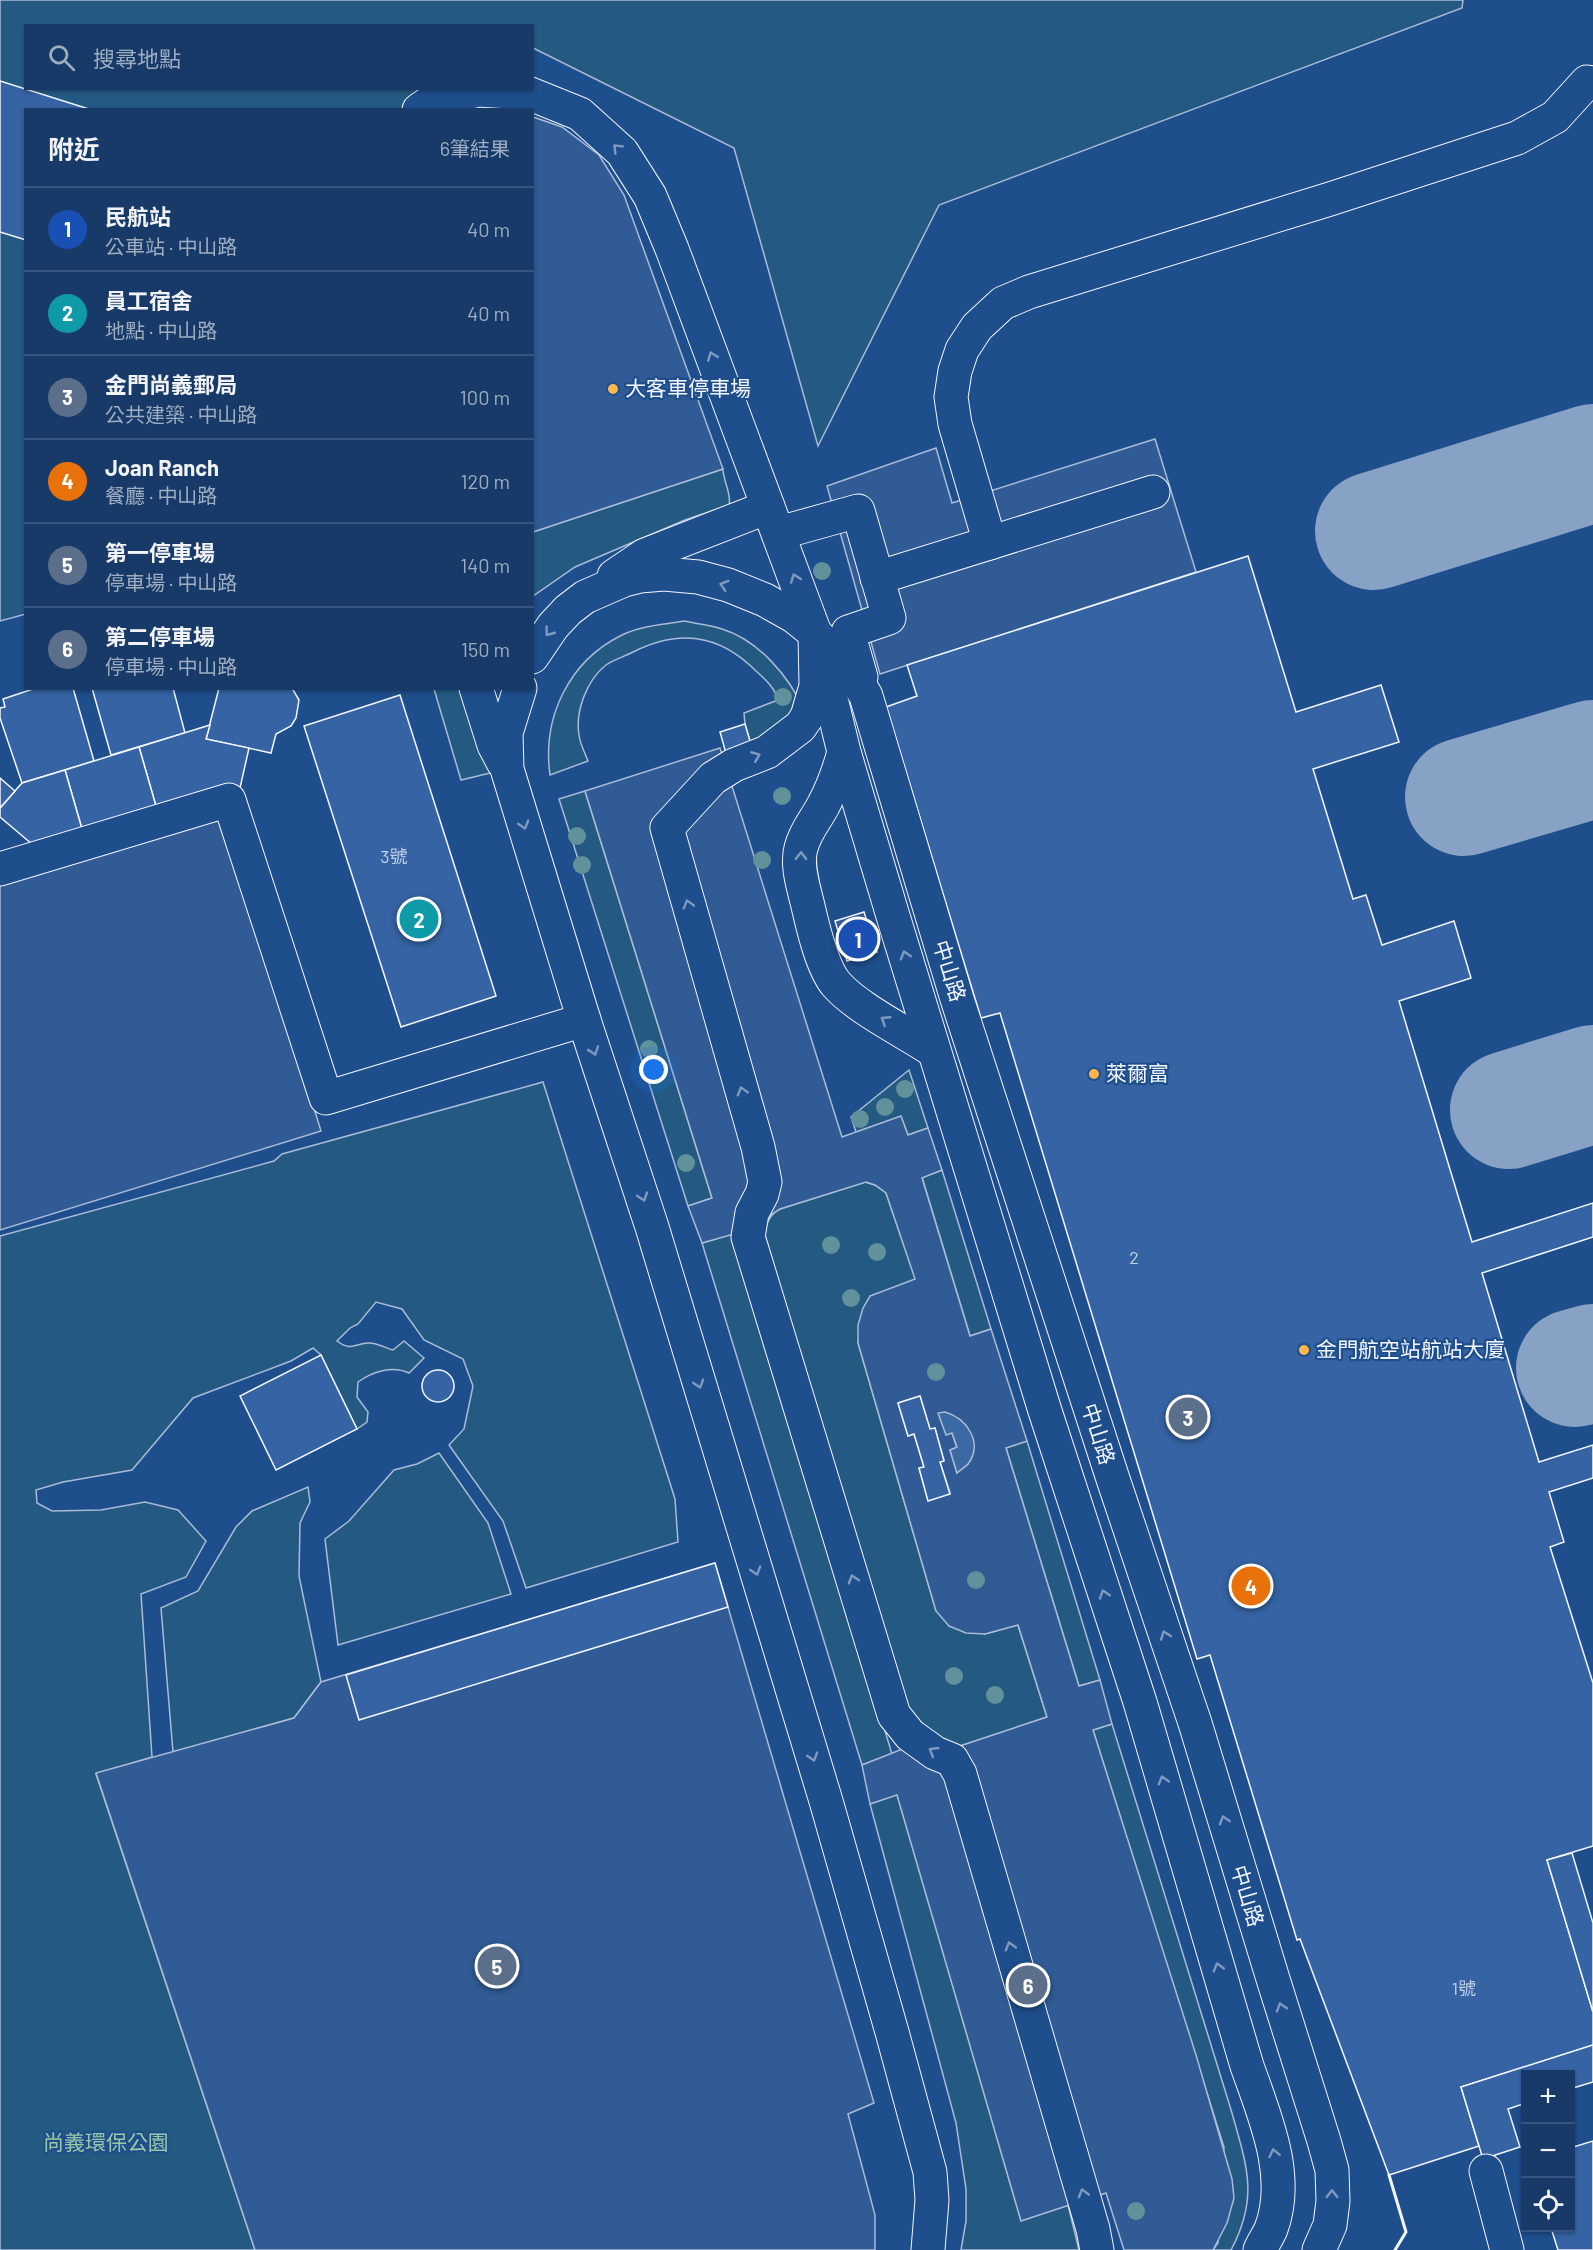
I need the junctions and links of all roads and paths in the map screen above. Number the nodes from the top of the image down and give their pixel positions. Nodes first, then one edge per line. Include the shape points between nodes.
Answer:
1 (1591, 76) edge
2 (478, 90) edge
3 (478, 90) edge
4 (422, 108) edge
5 (1153, 492) dead end
6 (773, 520) junction
7 (990, 543) junction
8 (877, 578) junction
9 (604, 587) junction
10 (815, 633) junction
11 (534, 654) edge
12 (477, 690) edge
13 (519, 690) edge
14 (866, 696) junction
15 (844, 752) junction
16 (507, 769) junction
17 (0, 868) edge
18 (584, 1020) junction
19 (934, 1051) junction
20 (1486, 2171) dead end
21 (928, 2250) edge
22 (1097, 2250) edge
23 (1260, 2250) edge
24 (1319, 2250) edge
25 (1507, 2250) edge

1 - 7 street via 1555,117 1517,138 1003,303 977,327 962,350 951,397 955,424
6 -> 2 street via 668,239 650,196 622,152 580,114 528,93
3 -> 4 street
5 - 7 street
6 - 8 street via 858,511
6 - 9 street via 645,555
10 -> 6 street
7 - 8 street
8 - 14 street via 890,618 848,632
10 -> 9 street, 中山路 via 795,616 765,600 698,577 648,575
9 -> 11 street, 中山路 via 568,610
10 - 14 street, 中山路 via 840,659
10 - 15 street, 中山路
22 -> 10 street via 960,1774 952,1760 934,1753 910,1735 894,1715 753,1253 748,1236 752,1213 765,1182 758,1147 667,828 713,778 767,752 800,727 816,686
12 - 16 street via 494,745
13 - 16 street via 506,733
24 -> 14 street, 中山路 via 1329,2225 1332,2201 1332,2170 1324,2141 1195,1723 961,1010
19 -> 15 street, 中山路
19 -> 15 street via 835,983 812,921 800,851 807,829 838,775
16 -> 18 street
17 - 18 street via 229,800 326,1098
18 -> 21 street via 650,1219 892,2032 930,2172
23 -> 19 street, 中山路 via 1271,2229 1278,2197 1276,2162 1267,2123 1140,1702
20 - 25 street

